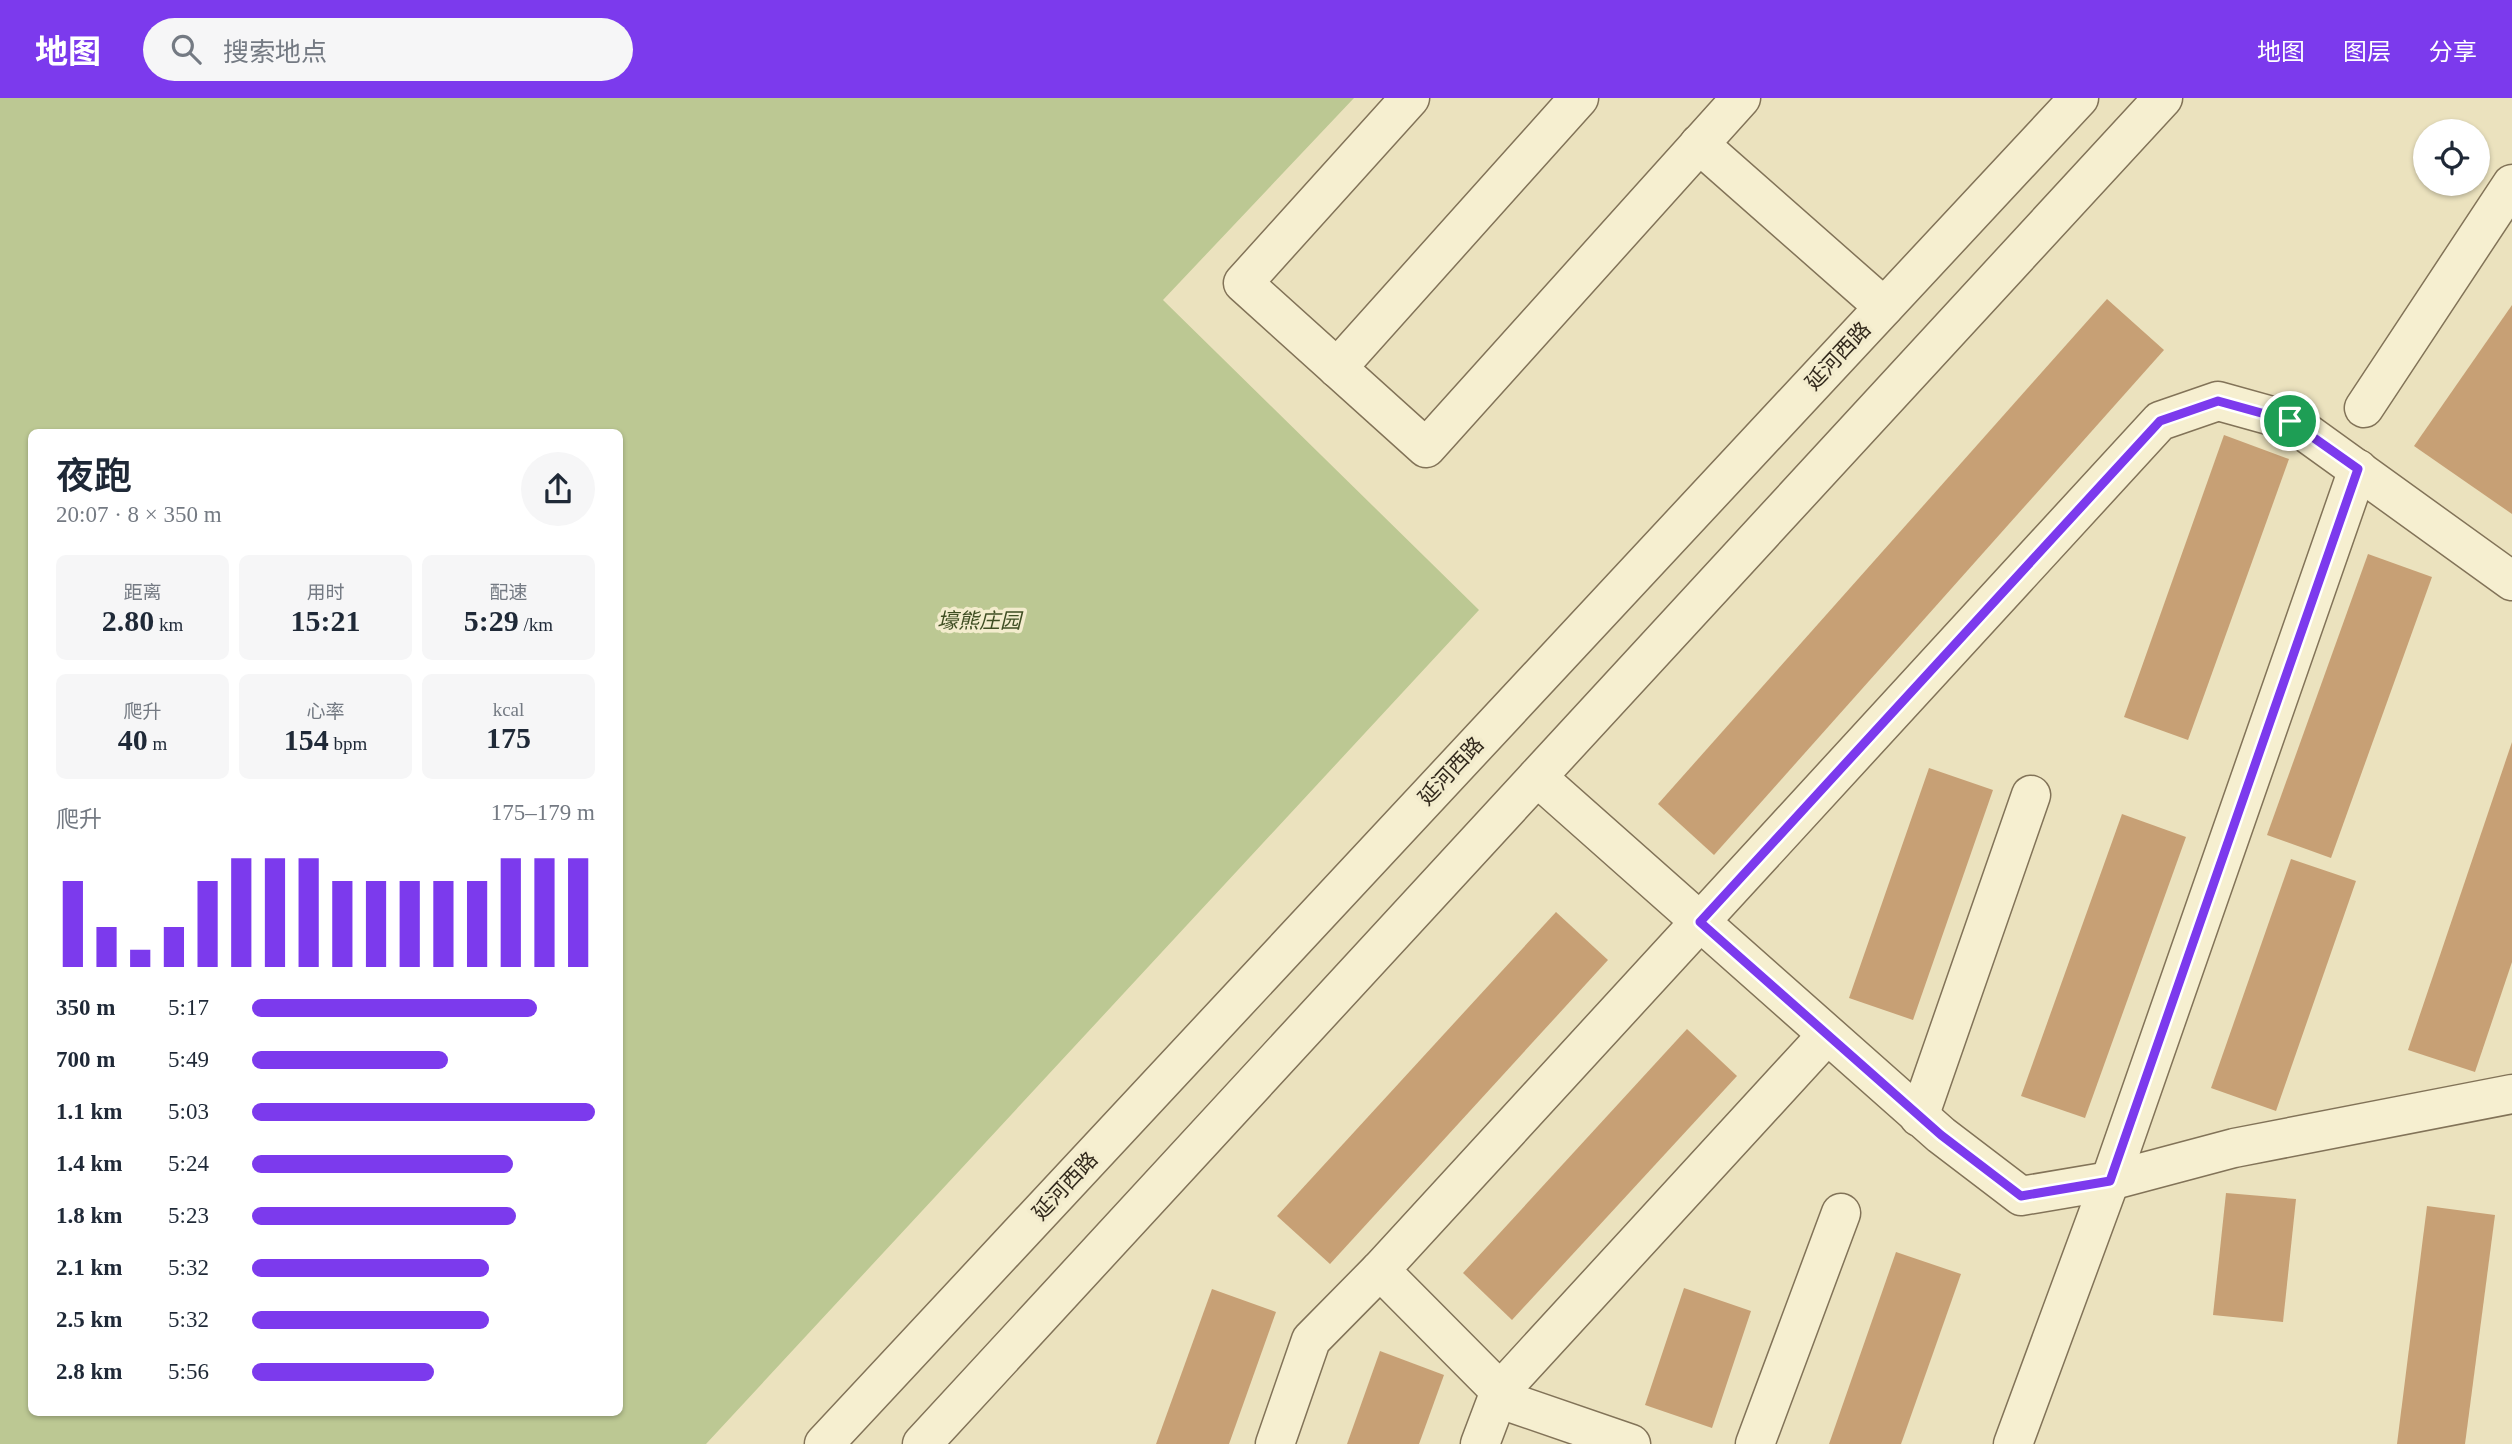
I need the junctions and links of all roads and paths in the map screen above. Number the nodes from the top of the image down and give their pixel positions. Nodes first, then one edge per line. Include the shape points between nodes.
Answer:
1 (1410, 98) edge
2 (1579, 98) edge
3 (1741, 98) edge
4 (2078, 98) edge
5 (2163, 98) edge
6 (1699, 144) junction
7 (2512, 184) edge
8 (1884, 307) junction
9 (1337, 368) junction
10 (2364, 408) dead end
11 (2358, 469) junction
12 (2512, 581) edge
13 (1537, 777) junction
14 (2031, 794) dead end
15 (1700, 922) junction
16 (1827, 1035) junction
17 (2512, 1094) edge
18 (1919, 1117) junction
19 (2110, 1181) junction
20 (1841, 1213) dead end
21 (1380, 1270) junction
22 (1500, 1391) junction
23 (824, 1444) edge
24 (922, 1444) edge
25 (1275, 1444) edge
26 (1480, 1444) edge
27 (1631, 1444) edge
28 (1755, 1444) edge
29 (2013, 1444) edge

1 - 9 street via 1243,283
2 - 9 street
3 - 6 street
4 - 8 street, 延河西路
5 - 13 street
6 - 8 street
6 - 9 street via 1426,448
7 - 10 street
8 - 23 street, 延河西路
11 - 12 street
11 - 15 street via 2290,421 2218,401 2160,421
11 - 19 street
13 - 15 street
13 - 24 street
14 - 18 street
15 - 16 street
15 - 21 street
16 - 18 street
16 - 22 street
17 - 19 street via 2234,1148
18 - 19 street via 2021,1196
19 - 29 street
20 - 28 street
21 - 22 street
21 - 25 street via 1311,1340
22 - 26 street
22 - 27 street via 1512,1403

